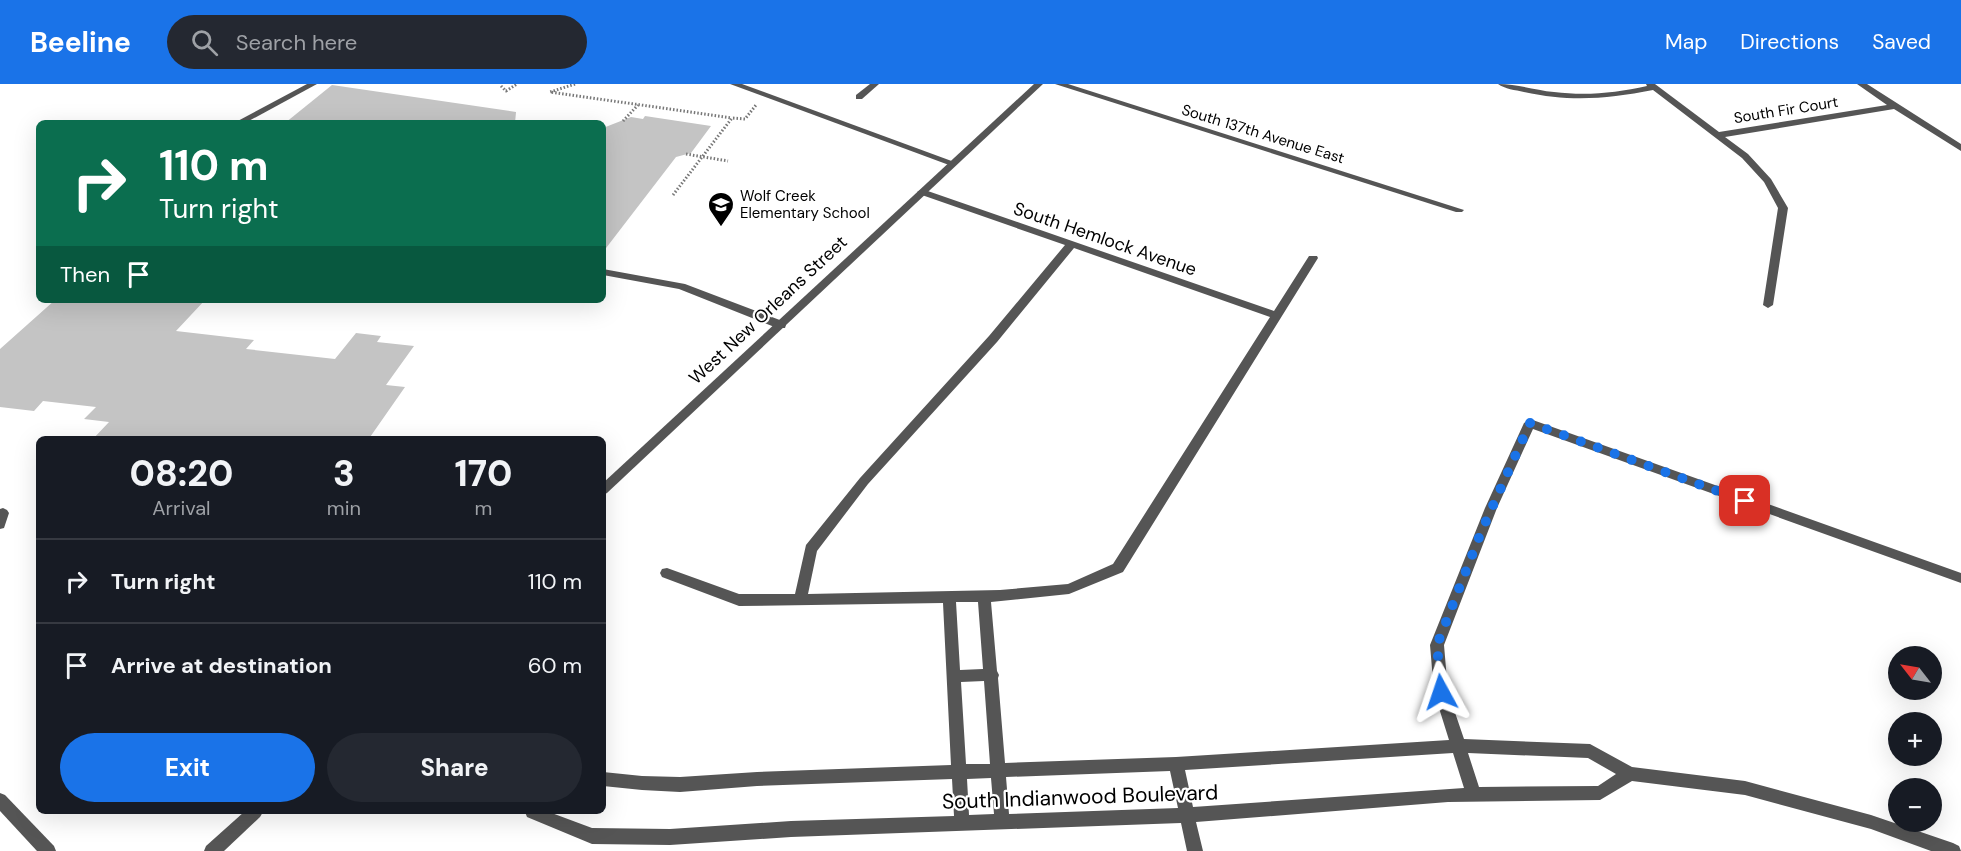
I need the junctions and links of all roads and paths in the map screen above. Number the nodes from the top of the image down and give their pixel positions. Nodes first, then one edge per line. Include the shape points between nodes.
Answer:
1 (313, 84) edge
2 (517, 84) edge
3 (575, 84) edge
4 (734, 84) edge
5 (875, 84) edge
6 (1039, 84) edge
7 (1059, 84) edge
8 (1502, 84) edge
9 (1861, 84) edge
10 (501, 86) dead end
11 (1653, 86) edge
12 (859, 96) dead end
13 (754, 99) dead end
14 (638, 104) junction
15 (1894, 106) junction
16 (732, 118) junction
17 (244, 120) edge
18 (623, 121) dead end
19 (1718, 135) junction
20 (1961, 148) edge
21 (686, 154) dead end
22 (702, 157) junction
23 (728, 161) dead end
24 (952, 163) junction
25 (922, 192) junction
26 (673, 195) dead end
27 (1459, 210) dead end
28 (1071, 245) junction
29 (1313, 258) dead end
30 (606, 273) edge
31 (1768, 305) dead end
32 (1277, 316) junction
33 (781, 326) junction
34 (606, 487) edge
35 (667, 573) dead end
36 (1961, 578) edge
37 (984, 597) junction
38 (949, 598) junction
39 (800, 600) junction
40 (992, 675) junction
41 (955, 676) junction
42 (1458, 746) junction
43 (1176, 764) junction
44 (999, 771) junction
45 (960, 772) junction
46 (1630, 774) junction
47 (606, 779) edge
48 (1474, 795) junction
49 (0, 800) edge
50 (253, 814) edge
51 (541, 814) edge
52 (1189, 815) junction
53 (1002, 821) junction
54 (962, 823) junction
55 (48, 851) edge
56 (212, 851) edge
57 (1195, 851) edge
58 (1953, 851) edge

1 - 17 street
2 - 10 path via 506,91
3 - 14 path via 550,92
4 - 24 street
5 - 12 street
6 - 24 street, West New Orleans Street
7 - 27 street, South 137th Avenue East
8 - 11 street via 1570,96 1603,96
9 - 15 street
11 - 19 street
13 - 16 path via 755,106 745,119
14 - 16 path
14 - 18 path
15 - 19 street, South Fir Court
15 - 20 street
16 - 22 path
19 - 31 street via 1768,181 1783,208
21 - 22 path
22 - 23 path
22 - 26 path
24 - 25 street, West New Orleans Street
25 - 28 street, South Hemlock Avenue
25 - 33 street, West New Orleans Street
28 - 32 street, South Hemlock Avenue
28 - 39 street via 993,339 864,481 811,549
29 - 32 street
30 - 33 street via 681,286
32 - 37 street via 1118,568 1069,589
33 - 34 street, West New Orleans Street
35 - 39 street via 739,600
36 - 42 street via 1530,423 1437,645 1441,692
37 - 38 street
37 - 40 street
38 - 39 street
38 - 41 street
40 - 41 street
40 - 44 street
41 - 45 street
42 - 43 street, South Indianwood Boulevard
42 - 46 street, South Indianwood Boulevard via 1590,751
42 - 48 street
43 - 44 street, South Indianwood Boulevard
43 - 52 street
44 - 45 street, South Indianwood Boulevard
44 - 53 street
45 - 47 street, South Indianwood Boulevard via 757,779 713,785 644,785
45 - 54 street
46 - 48 street, South Indianwood Boulevard via 1600,793
46 - 58 street, South Indianwood Boulevard via 1745,788 1871,822
48 - 52 street, South Indianwood Boulevard
49 - 55 street
50 - 56 street
51 - 54 street, South Indianwood Boulevard via 592,836 670,837
52 - 53 street, South Indianwood Boulevard
52 - 57 street
53 - 54 street, South Indianwood Boulevard

